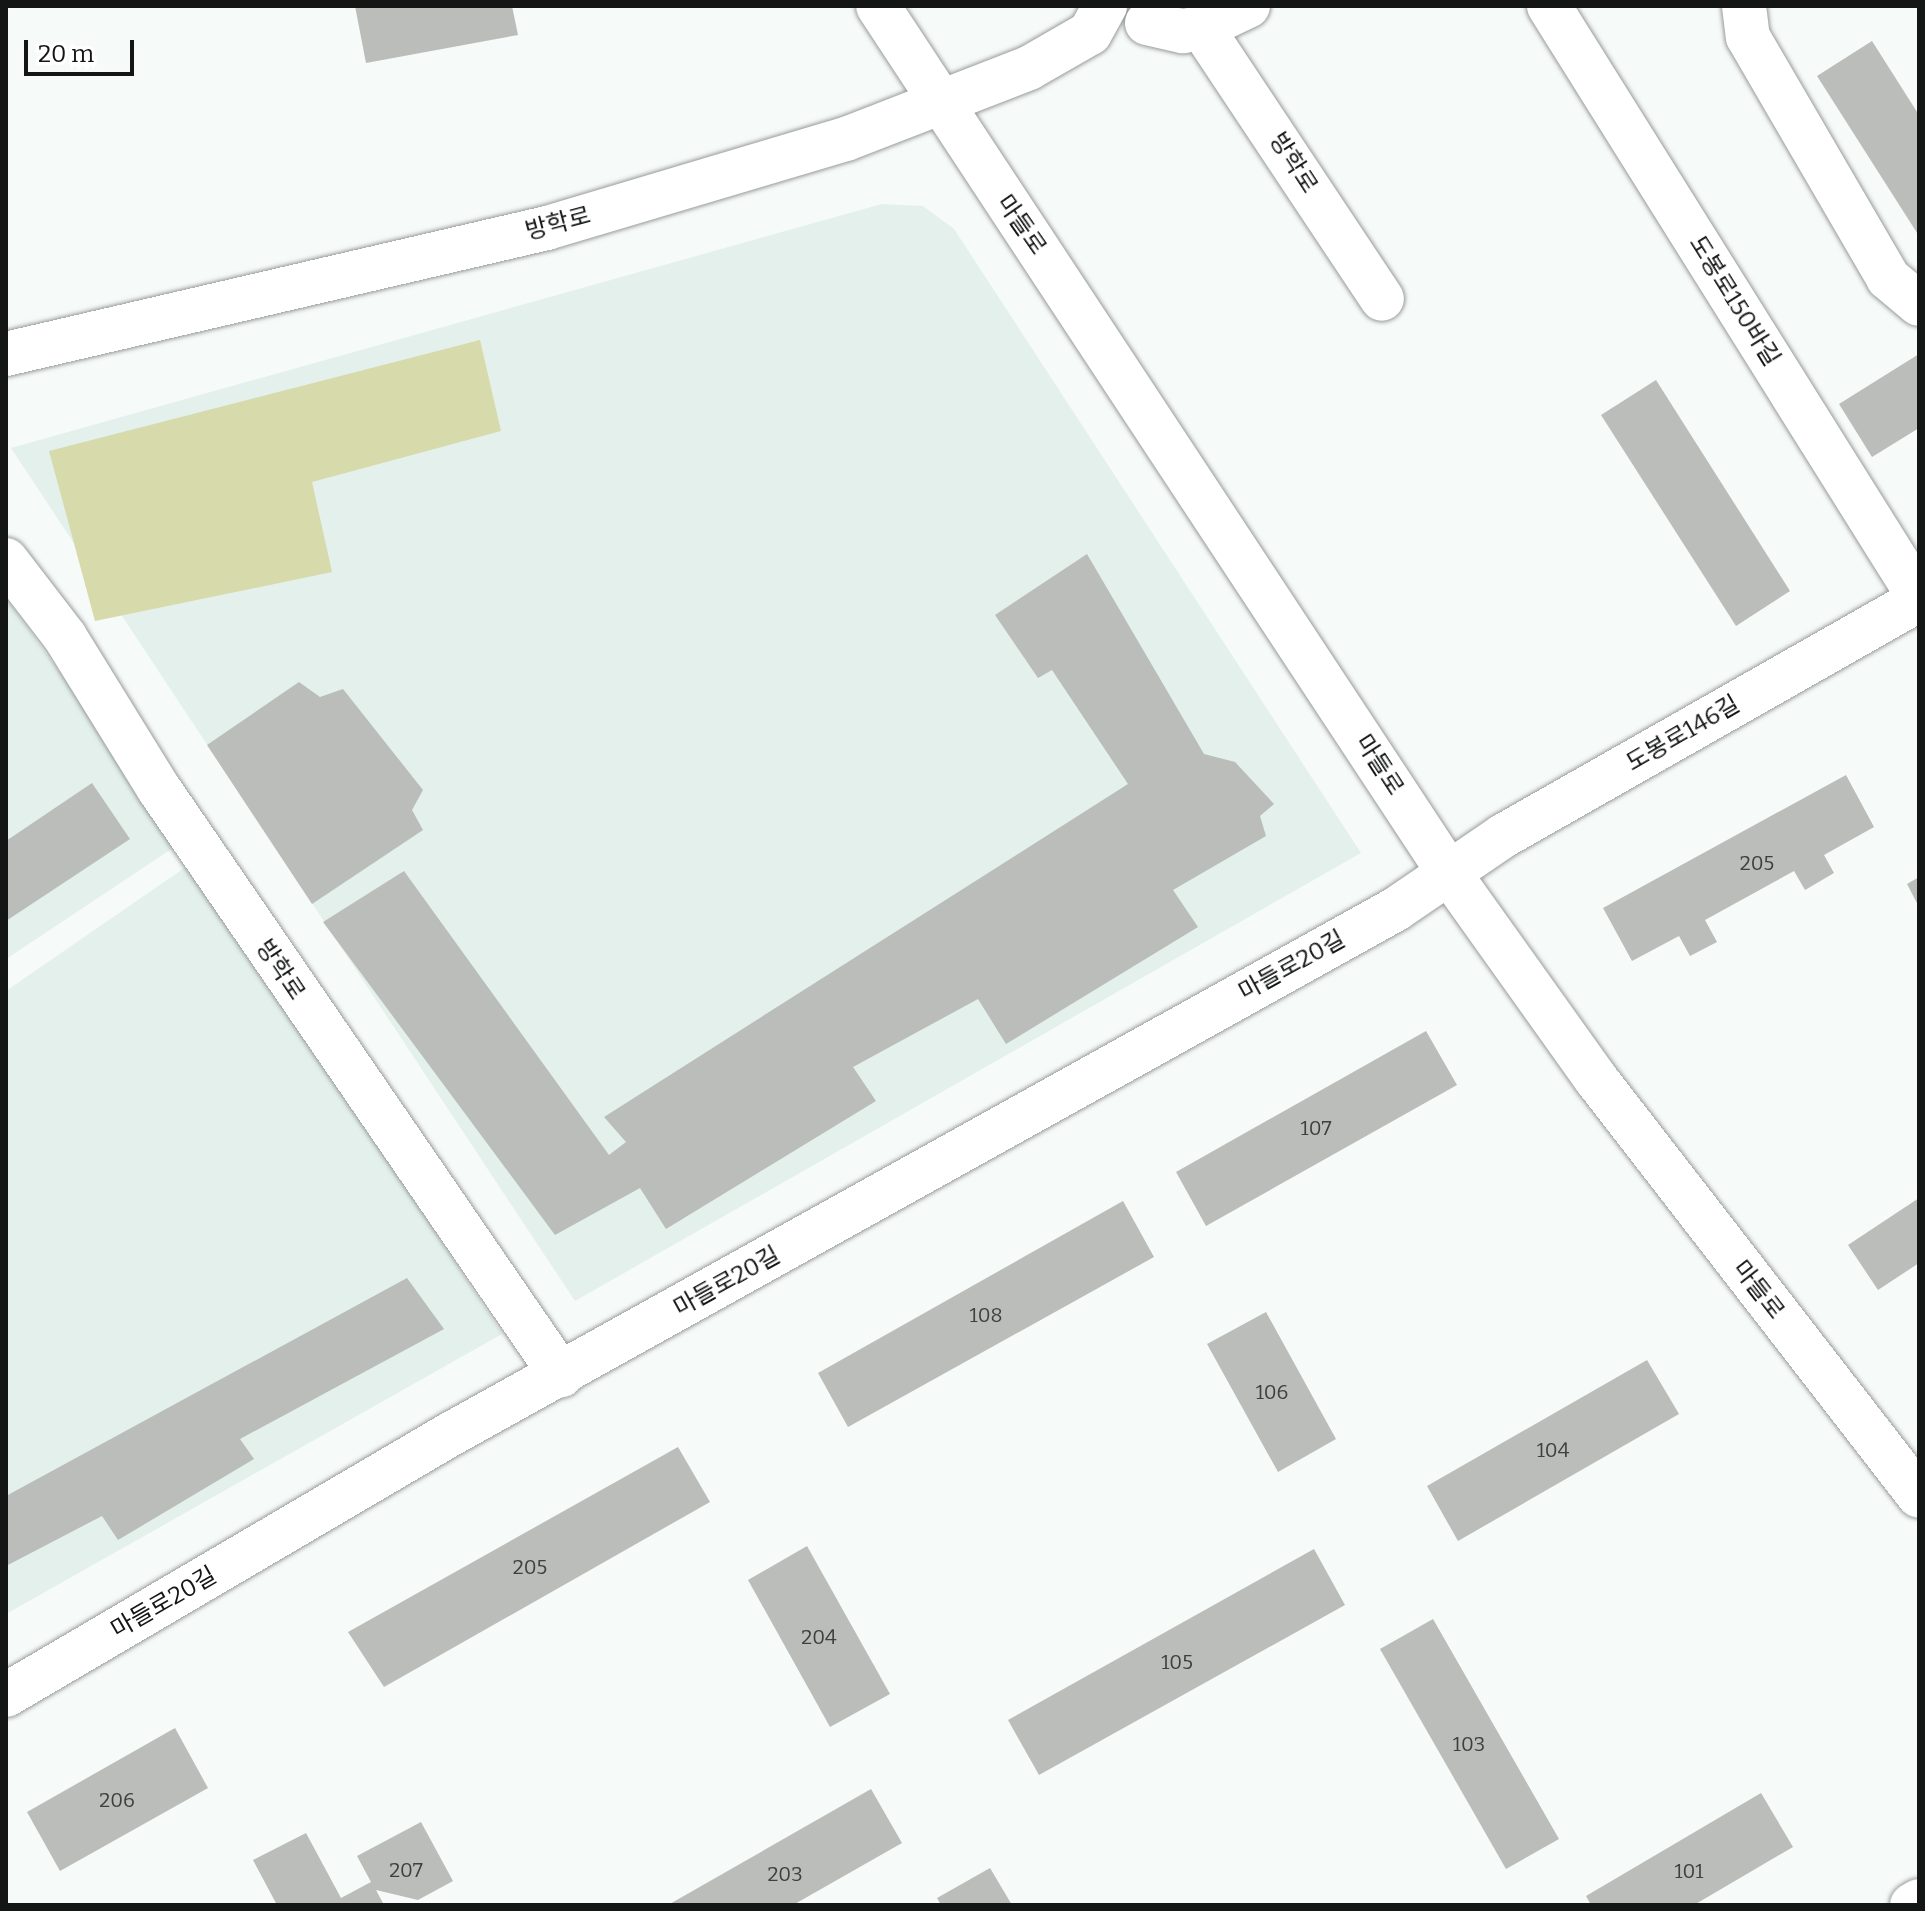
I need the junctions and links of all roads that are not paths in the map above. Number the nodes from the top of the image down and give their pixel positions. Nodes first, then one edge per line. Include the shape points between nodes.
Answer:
1 (878, 6) edge
2 (1248, 6) edge
3 (1549, 6) edge
4 (1744, 6) edge
5 (1176, 19) edge
6 (1097, 20) edge
7 (941, 102) junction
8 (1382, 299) dead end
9 (1919, 304) edge
10 (6, 354) edge
11 (6, 560) edge
12 (1919, 598) edge
13 (1449, 873) junction
14 (561, 1375) junction
15 (1919, 1496) edge
16 (6, 1695) edge
17 (1919, 1901) edge
18 (1912, 1905) edge

1 - 7 street, 마들로
2 - 5 street
3 - 12 street, 도봉로150바길
4 - 9 street via 1748,37 1888,278
5 - 6 street, 방학로 via 1123,37
5 - 8 street, 방학로
6 - 7 street, 방학로 via 1029,68
7 - 10 street, 방학로 via 846,139 547,228
7 - 13 street, 마들로
11 - 14 street, 방학로 via 65,637 177,816
12 - 13 street, 도봉로146길 via 1503,836
13 - 14 street, 마들로20길 via 1396,909
13 - 15 street, 마들로 via 1596,1079
14 - 16 street, 마들로20길
17 - 18 street

